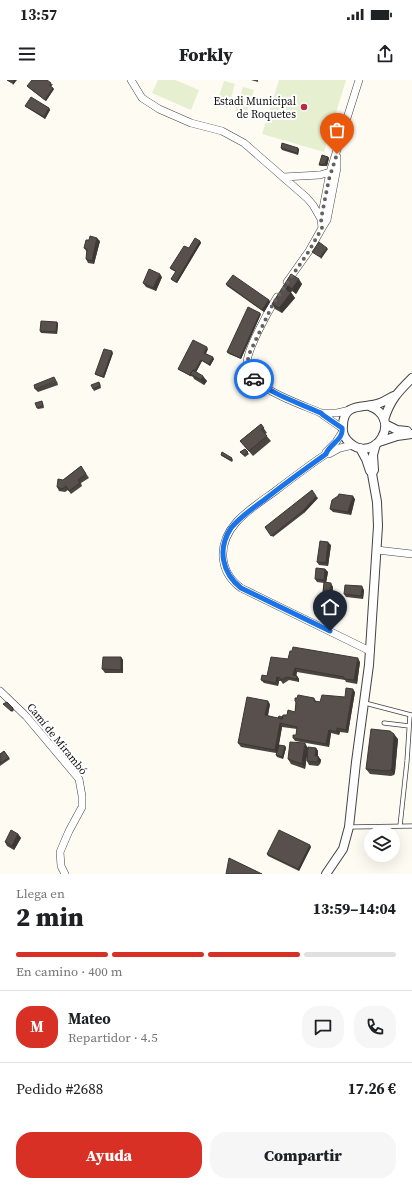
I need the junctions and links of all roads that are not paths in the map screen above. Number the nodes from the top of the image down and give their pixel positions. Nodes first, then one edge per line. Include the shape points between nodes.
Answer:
1 (131, 80) edge
2 (359, 80) edge
3 (337, 154) junction
4 (330, 172) junction
5 (322, 175) junction
6 (283, 177) junction
7 (329, 179) junction
8 (332, 195) junction
9 (313, 205) junction
10 (327, 205) junction
11 (321, 219) junction
12 (322, 228) junction
13 (412, 378) edge
14 (396, 395) junction
15 (369, 406) junction
16 (350, 410) junction
17 (321, 413) junction
18 (385, 422) junction
19 (343, 429) junction
20 (412, 431) edge
21 (412, 434) edge
22 (378, 443) junction
23 (356, 447) junction
24 (326, 454) junction
25 (372, 474) junction
26 (377, 550) junction
27 (412, 554) edge
28 (370, 651) junction
29 (0, 691) edge
30 (364, 702) junction
31 (411, 715) edge
32 (384, 723) dead end
33 (409, 726) junction
34 (400, 826) joint
35 (412, 826) edge
36 (349, 827) junction
37 (364, 827) edge
38 (65, 874) edge
39 (326, 874) edge

1 - 6 street via 142,98 151,104 192,123 229,134
2 - 3 street
3 - 4 street
3 - 8 street via 338,168
4 - 5 street
4 - 7 street
5 - 6 street
5 - 7 street
6 - 9 street
7 - 8 street via 332,182
7 - 10 street
8 - 10 street
9 - 10 street via 321,208
9 - 11 street
10 - 11 street
10 - 12 street via 327,220
11 - 12 street
12 - 17 street via 273,304 247,363 252,377 265,387
13 - 14 street
14 - 15 street via 380,404
14 - 18 street via 389,405
15 - 16 street via 359,406
15 - 18 street via 377,410
16 - 17 street
16 - 19 street via 344,418
17 - 19 street
18 - 20 street via 397,430
18 - 22 street via 384,434
19 - 23 street via 348,441
19 - 24 street
21 - 22 street
22 - 23 street via 368,448
22 - 25 street via 373,455
23 - 24 street via 340,448
23 - 25 street
24 - 28 street via 291,478 232,528 223,547 226,570 234,582 251,593
25 - 26 street via 378,508
26 - 27 street
26 - 28 street
28 - 30 street
29 - 38 street, Camí de Mirambó via 26,716 78,779 82,807 60,852 61,866
30 - 31 lane
30 - 36 street
31 - 33 lane
32 - 33 lane
33 - 34 lane
34 - 35 lane
36 - 37 lane
36 - 39 street via 343,849

